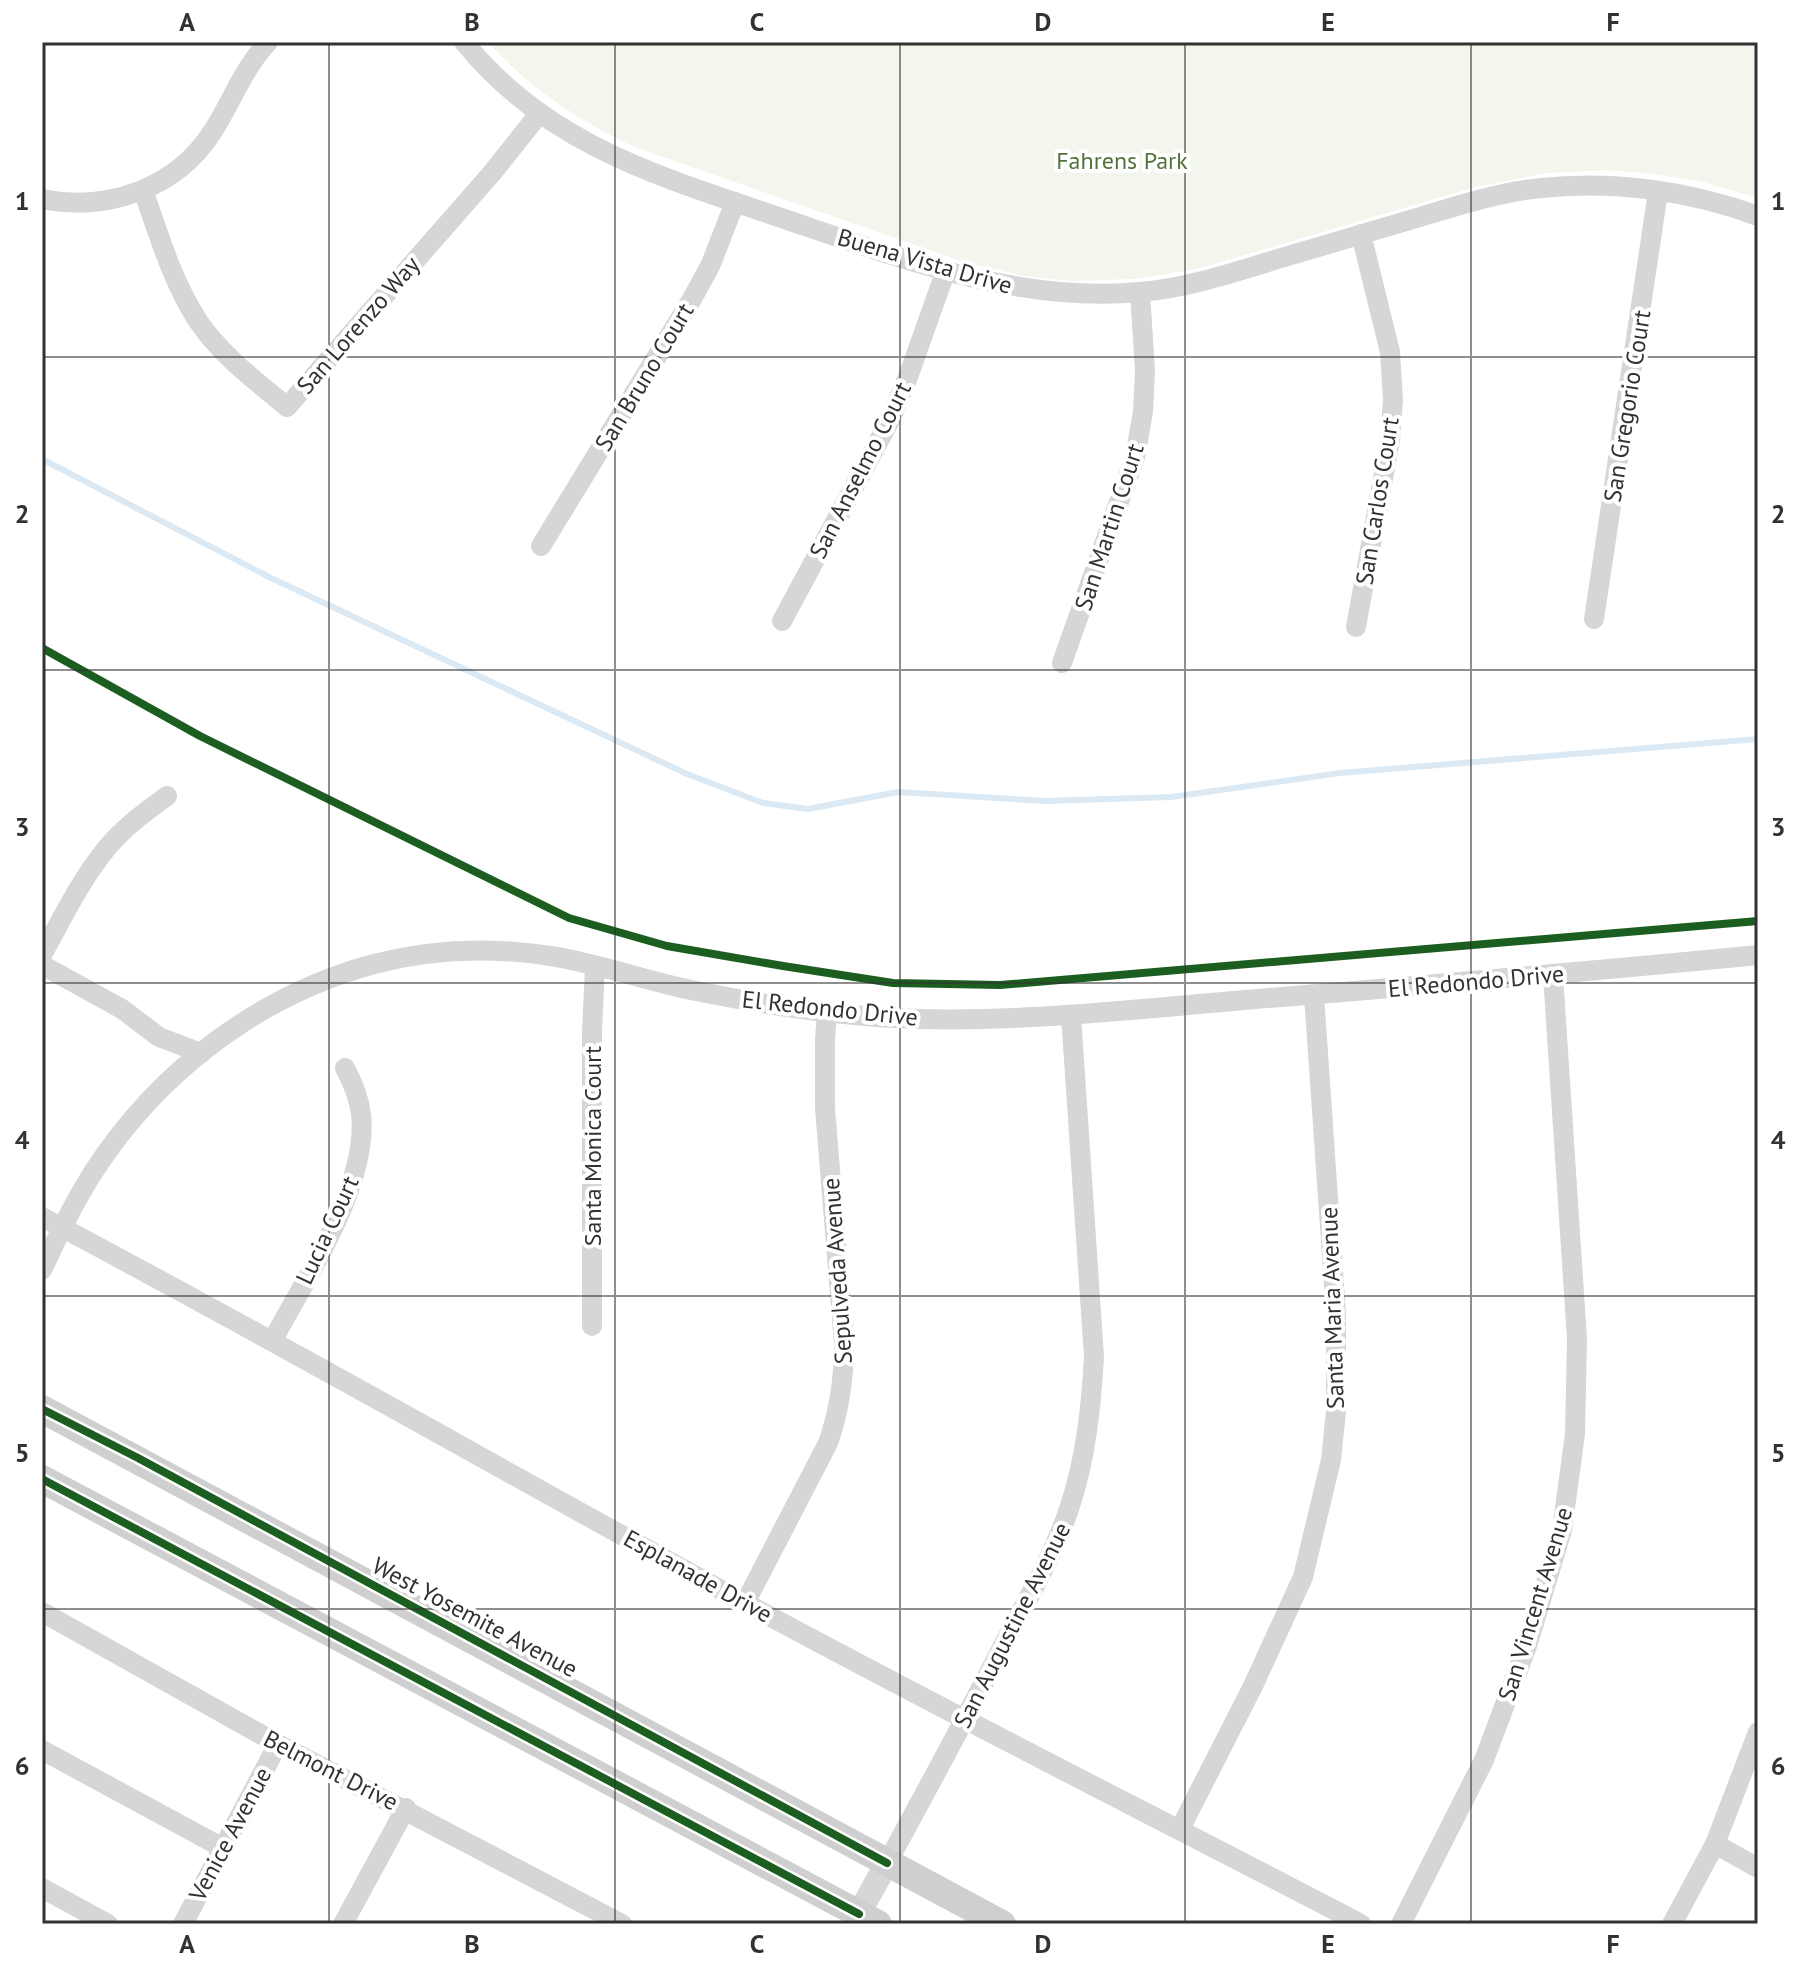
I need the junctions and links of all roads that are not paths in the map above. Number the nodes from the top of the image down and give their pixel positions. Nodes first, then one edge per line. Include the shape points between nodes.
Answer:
1 (268, 42) edge
2 (464, 42) edge
3 (539, 114) junction
4 (143, 190) junction
5 (1658, 192) junction
6 (42, 199) edge
7 (735, 202) junction
8 (1758, 216) edge
9 (1361, 234) junction
10 (946, 270) junction
11 (1140, 292) junction
12 (541, 546) dead end
13 (1594, 619) dead end
14 (782, 621) dead end
15 (1356, 627) dead end
16 (1062, 663) dead end
17 (167, 796) dead end
18 (42, 955) edge
19 (1758, 955) edge
20 (42, 965) edge
21 (595, 966) junction
22 (1553, 975) junction
23 (1314, 995) junction
24 (827, 1012) junction
25 (1071, 1015) junction
26 (201, 1053) junction
27 (345, 1068) dead end
28 (42, 1217) edge
29 (62, 1228) junction
30 (42, 1270) edge
31 (592, 1326) dead end
32 (273, 1340) junction
33 (42, 1409) edge
34 (42, 1479) edge
35 (745, 1603) junction
36 (42, 1612) edge
37 (965, 1720) junction
38 (1758, 1732) edge
39 (278, 1744) junction
40 (42, 1750) edge
41 (406, 1808) junction
42 (1180, 1829) junction
43 (1715, 1844) junction
44 (223, 1848) junction
45 (887, 1863) junction
46 (1758, 1868) edge
47 (42, 1888) edge
48 (863, 1921) edge
49 (350, 1922) edge
50 (108, 1924) edge
51 (183, 1924) edge
52 (622, 1924) edge
53 (1002, 1924) edge
54 (1361, 1924) edge
55 (1401, 1924) edge
56 (1672, 1924) edge

1 - 4 street via 196,153
2 - 3 street, Buena Vista Drive
3 - 4 street, San Lorenzo Way via 287,407 220,348 200,323 174,274
3 - 7 street, Buena Vista Drive via 619,160
4 - 6 street via 91,204
5 - 8 street, Buena Vista Drive via 1701,198
5 - 9 street, Buena Vista Drive via 1600,185 1540,188
5 - 13 street, San Gregorio Court
7 - 10 street, Buena Vista Drive
7 - 12 street, San Bruno Court via 692,299
9 - 11 street, Buena Vista Drive via 1220,276
9 - 15 street, San Carlos Court via 1390,352 1393,400
10 - 11 street, Buena Vista Drive via 1037,292
10 - 14 street, San Anselmo Court via 889,422
11 - 16 street, San Martin Court via 1145,371 1135,457
17 - 18 street via 107,847
19 - 22 street, El Redondo Drive
20 - 26 street via 122,1009 159,1037
21 - 24 street, El Redondo Drive via 693,991
21 - 26 street, El Redondo Drive via 499,951 396,959 284,999
21 - 31 street, Santa Monica Court
22 - 23 street, El Redondo Drive
22 - 55 street, San Vincent Avenue via 1577,1339 1575,1434 1562,1530 1527,1646 1484,1760
23 - 25 street, El Redondo Drive
23 - 42 street, Santa Maria Avenue via 1336,1314 1331,1460 1303,1577
24 - 25 street, El Redondo Drive via 891,1018
24 - 35 street, Sepulveda Avenue via 825,1108 843,1389 828,1443
25 - 37 street, San Augustine Avenue via 1094,1357 1091,1408 1070,1508
26 - 29 street, El Redondo Drive via 122,1131
27 - 32 street, Lucia Court via 361,1114 356,1168 331,1231
28 - 29 street, Esplanade Drive
29 - 30 street, El Redondo Drive
29 - 32 street, Esplanade Drive
32 - 35 street, Esplanade Drive
33 - 45 main road, West Yosemite Avenue
34 - 48 main road
35 - 37 street, Esplanade Drive
36 - 39 street, Belmont Drive
37 - 42 street, Esplanade Drive
37 - 45 street, San Augustine Avenue
38 - 43 street
39 - 41 street, Belmont Drive
39 - 44 street, Venice Avenue
40 - 44 street
41 - 49 street
41 - 52 street, Belmont Drive
42 - 54 street, Esplanade Drive
43 - 46 street
43 - 56 street
44 - 51 street, Venice Avenue
45 - 48 street, San Augustine Avenue
45 - 53 main road, West Yosemite Avenue
47 - 50 street

